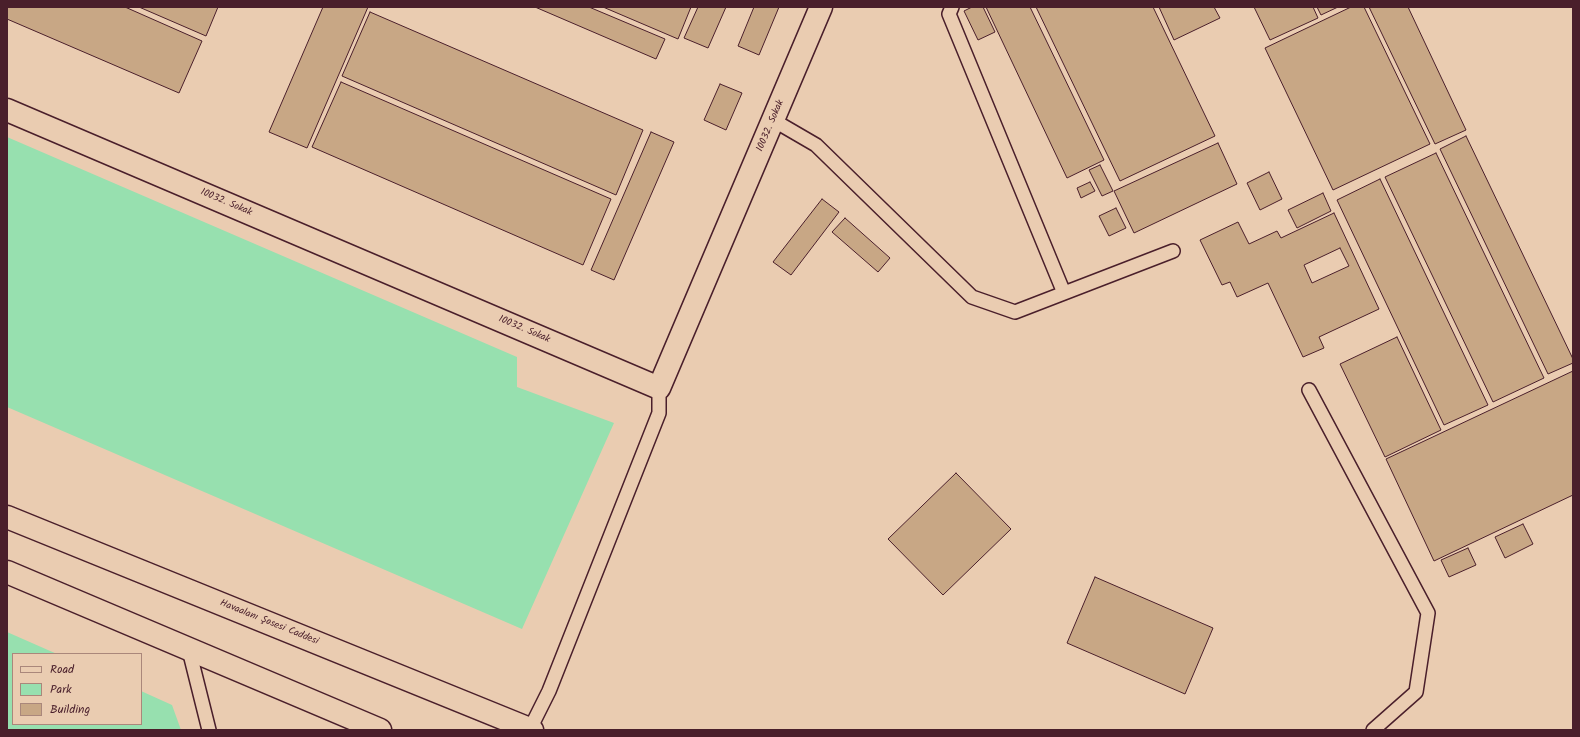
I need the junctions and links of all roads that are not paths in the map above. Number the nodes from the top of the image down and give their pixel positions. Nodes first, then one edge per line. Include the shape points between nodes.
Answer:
1 (821, 7) edge
2 (952, 7) edge
3 (7, 110) edge
4 (773, 120) junction
5 (1173, 251) dead end
6 (1064, 293) junction
7 (659, 388) junction
8 (1309, 390) dead end
9 (7, 517) edge
10 (7, 572) edge
11 (189, 650) junction
12 (209, 730) edge
13 (380, 730) edge
14 (531, 730) edge
15 (1373, 730) edge

1 - 4 street, 10032. Sokak
2 - 6 lane via 949,14
3 - 7 street, 10032. Sokak
4 - 6 lane via 816,145 972,297 1015,312
4 - 7 street, 10032. Sokak
5 - 6 lane
7 - 14 lane via 659,413 549,691
8 - 15 lane via 1428,613 1416,692
9 - 14 street, Havaalanı Şosesi Caddesi
10 - 11 street
11 - 12 lane
11 - 13 street

